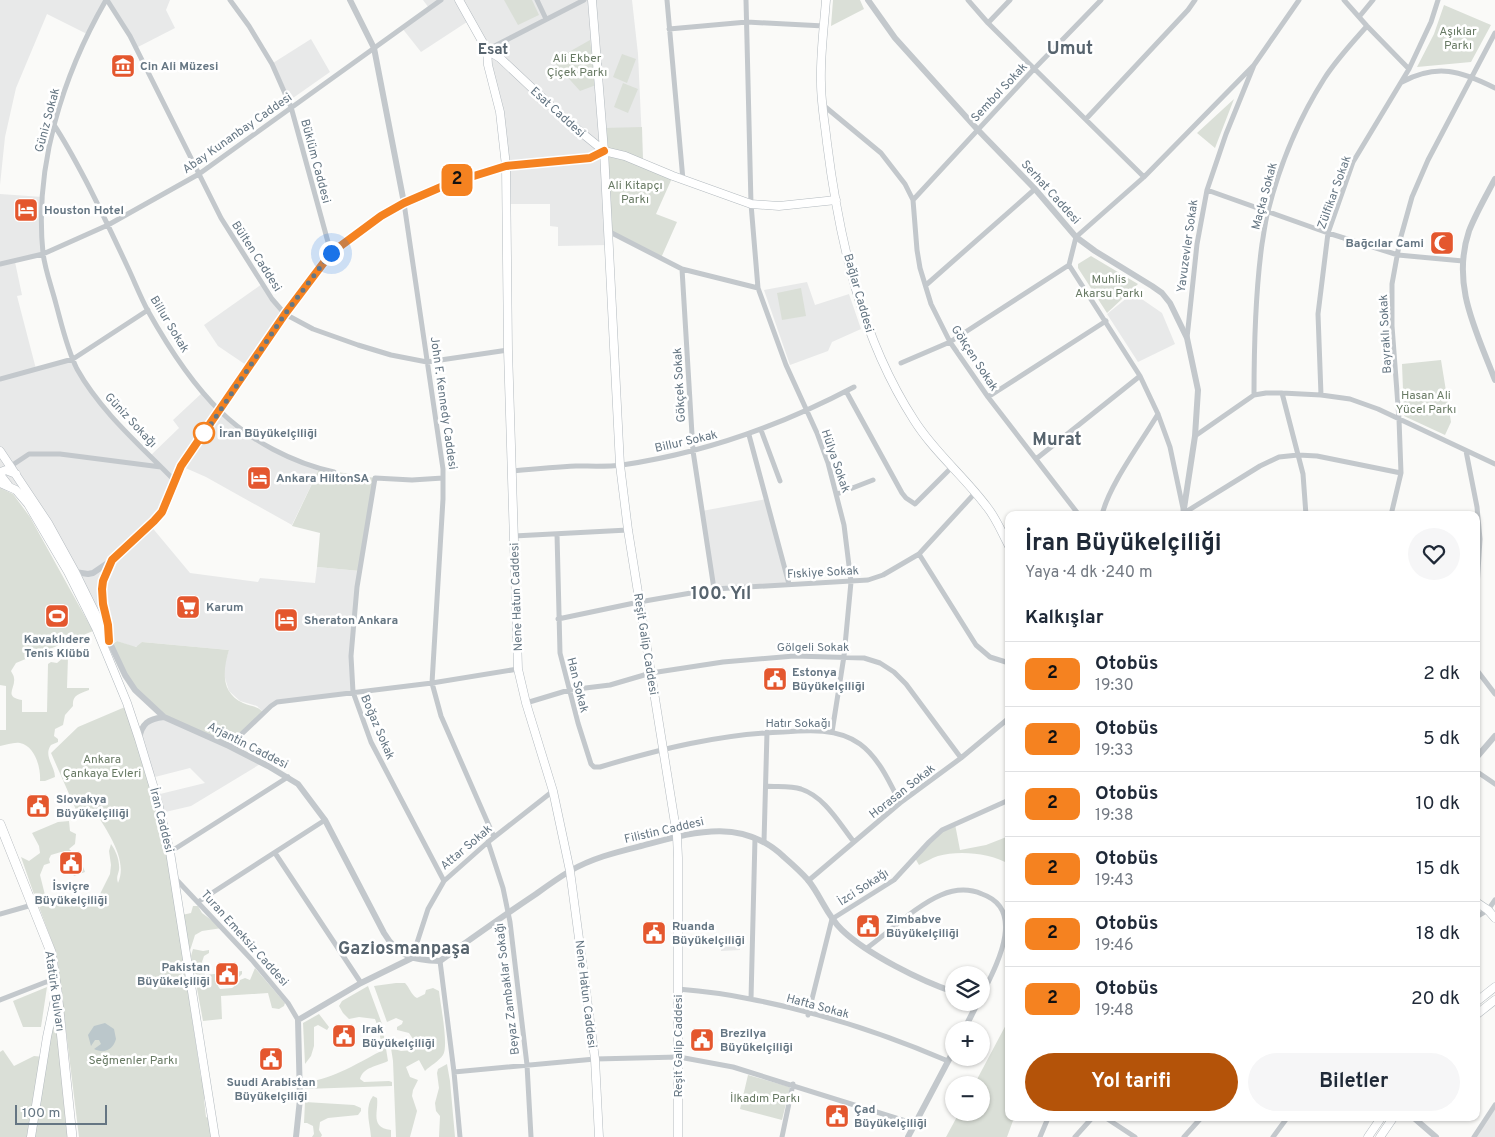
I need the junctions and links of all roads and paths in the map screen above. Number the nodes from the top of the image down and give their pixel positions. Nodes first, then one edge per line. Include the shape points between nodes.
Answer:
1 (106, 0) edge
2 (230, 0) edge
3 (350, 0) edge
4 (441, 0) edge
5 (459, 0) edge
6 (537, 0) edge
7 (584, 0) edge
8 (592, 0) edge
9 (667, 0) edge
10 (746, 0) edge
11 (826, 0) edge
12 (868, 0) edge
13 (968, 0) edge
14 (1010, 0) edge
15 (1101, 0) edge
16 (1195, 0) edge
17 (1299, 0) edge
18 (1344, 0) edge
19 (1373, 0) edge
20 (1436, 1) edge
21 (1359, 17) junction
22 (546, 19) junction
23 (747, 22) junction
24 (988, 23) junction
25 (824, 26) junction
26 (1367, 26) junction
27 (670, 29) junction
28 (1495, 33) edge
29 (374, 48) junction
30 (487, 50) junction
31 (1254, 65) junction
32 (1034, 68) junction
33 (1409, 69) junction
34 (1471, 76) junction
35 (1401, 82) junction
36 (1495, 88) edge
37 (823, 105) junction
38 (291, 107) junction
39 (1086, 119) junction
40 (54, 125) junction
41 (977, 129) junction
42 (604, 151) junction
43 (506, 166) junction
44 (199, 174) junction
45 (1144, 177) junction
46 (1495, 179) edge
47 (683, 180) junction
48 (1035, 190) junction
49 (1207, 190) junction
50 (836, 200) junction
51 (913, 200) junction
52 (404, 203) junction
53 (752, 204) junction
54 (1267, 212) junction
55 (108, 225) junction
56 (607, 231) junction
57 (1328, 233) junction
58 (1076, 237) junction
59 (331, 253) junction
60 (43, 254) junction
61 (1398, 255) junction
62 (1463, 261) junction
63 (0, 264) edge
64 (1069, 265) junction
65 (682, 269) junction
66 (926, 285) junction
67 (758, 288) junction
68 (148, 310) junction
69 (285, 314) junction
70 (1106, 320) junction
71 (1187, 338) junction
72 (950, 342) junction
73 (508, 350) junction
74 (73, 359) junction
75 (427, 362) junction
76 (901, 363) dead end
77 (1140, 376) junction
78 (0, 379) edge
79 (1495, 380) edge
80 (854, 387) dead end
81 (846, 391) junction
82 (1282, 392) junction
83 (1321, 395) junction
84 (1254, 396) junction
85 (988, 397) junction
86 (220, 412) junction
87 (806, 412) junction
88 (1158, 414) junction
89 (1399, 419) junction
90 (761, 430) junction
91 (748, 435) junction
92 (1195, 436) junction
93 (0, 451) edge
94 (694, 451) junction
95 (1466, 451) junction
96 (1298, 454) junction
97 (1036, 458) junction
98 (1495, 464) edge
99 (620, 465) junction
100 (12, 466) junction
101 (161, 467) junction
102 (952, 467) junction
103 (512, 471) junction
104 (334, 472) dead end
105 (1400, 473) junction
106 (16, 474) junction
107 (443, 478) junction
108 (174, 480) junction
109 (873, 480) dead end
110 (780, 481) dead end
111 (0, 483) edge
112 (9, 486) junction
113 (975, 493) junction
114 (837, 494) junction
115 (1076, 511) edge
116 (1103, 511) edge
117 (1183, 511) edge
118 (1184, 511) edge
119 (1189, 511) edge
120 (1306, 511) edge
121 (1392, 511) edge
122 (1477, 511) edge
123 (628, 530) junction
124 (557, 534) junction
125 (514, 536) junction
126 (1005, 539) edge
127 (919, 554) junction
128 (112, 560) junction
129 (75, 572) junction
130 (851, 582) junction
131 (790, 584) junction
132 (714, 589) junction
133 (639, 602) junction
134 (558, 619) junction
135 (109, 641) junction
136 (844, 656) junction
137 (1005, 662) edge
138 (518, 669) junction
139 (651, 673) junction
140 (1480, 674) edge
141 (432, 682) junction
142 (569, 690) junction
143 (353, 692) junction
144 (1495, 694) edge
145 (526, 703) junction
146 (164, 717) junction
147 (1005, 721) edge
148 (767, 732) junction
149 (832, 732) junction
150 (1495, 736) edge
151 (139, 739) junction
152 (229, 746) junction
153 (662, 749) junction
154 (1480, 753) edge
155 (961, 758) junction
156 (1480, 774) edge
157 (288, 777) junction
158 (1495, 784) edge
159 (766, 786) junction
160 (553, 791) junction
161 (1005, 802) edge
162 (900, 803) junction
163 (325, 820) junction
164 (0, 824) edge
165 (677, 836) junction
166 (494, 837) junction
167 (755, 838) junction
168 (488, 842) junction
169 (764, 842) junction
170 (854, 842) junction
171 (170, 852) junction
172 (275, 853) junction
173 (570, 871) junction
174 (174, 876) junction
175 (444, 880) junction
176 (808, 881) junction
177 (1495, 900) edge
178 (198, 902) junction
179 (32, 904) junction
180 (1480, 905) edge
181 (1488, 910) junction
182 (508, 912) junction
183 (0, 914) edge
184 (1480, 915) edge
185 (832, 918) junction
186 (1495, 918) edge
187 (1005, 925) edge
188 (1005, 936) edge
189 (867, 948) junction
190 (412, 958) junction
191 (440, 961) junction
192 (990, 978) edge
193 (361, 983) junction
194 (56, 986) junction
195 (1495, 987) edge
196 (678, 988) junction
197 (945, 989) edge
198 (751, 999) junction
199 (1480, 999) edge
200 (0, 1000) edge
201 (1495, 1000) edge
202 (1480, 1012) edge
203 (808, 1014) junction
204 (298, 1020) junction
205 (679, 1057) junction
206 (595, 1059) junction
207 (945, 1061) edge
208 (527, 1065) junction
209 (946, 1066) edge
210 (454, 1072) junction
211 (793, 1084) junction
212 (1495, 1105) edge
213 (1047, 1121) edge
214 (1089, 1121) edge
215 (1111, 1121) edge
216 (1198, 1121) edge
217 (1285, 1121) edge
218 (1379, 1121) edge
219 (1391, 1121) edge
220 (1417, 1121) edge
221 (915, 1124) junction
222 (1041, 1135) edge
223 (31, 1137) edge
224 (72, 1137) edge
225 (215, 1137) edge
226 (296, 1137) edge
227 (460, 1137) edge
228 (531, 1137) edge
229 (599, 1137) edge
230 (678, 1137) edge
231 (782, 1137) edge
232 (908, 1137) edge
233 (1075, 1137) edge
234 (1135, 1137) edge
235 (1184, 1137) edge
236 (1272, 1137) edge
237 (1368, 1137) edge
238 (1380, 1137) edge
239 (1436, 1137) edge
240 (1474, 1137) edge

1 - 40 street, Güniz Sokak via 89,30
1 - 44 street, Bülten Caddesi via 136,48
2 - 38 street, Büklüm Caddesi via 272,64
3 - 29 street, John F. Kennedy Caddesi
4 - 29 street, Abay Kunanbay Caddesi
5 - 30 main road, Esat Caddesi
6 - 22 street
7 - 22 street
8 - 42 main road, Reşit Galip Caddesi
9 - 27 street
10 - 23 street, Hülya Sokak
11 - 25 main road, Bağlar Caddesi
12 - 41 street, Serhat Caddesi via 895,38
13 - 24 street
14 - 24 street
15 - 32 street, Sembol Sokak
16 - 39 street
17 - 31 street, Yavuzevler Sokak
18 - 21 street
19 - 21 street
20 - 33 street, Zülfikar Sokak via 1424,38
21 - 26 street
22 - 30 street
23 - 25 street
23 - 27 street
23 - 53 street, Hülya Sokak
24 - 32 street
25 - 37 main road, Bağlar Caddesi via 820,83
26 - 33 street
26 - 54 street, Maçka Sokak via 1325,78 1293,134
27 - 47 street
28 - 34 street, Bayraklı Sokak
29 - 38 street, Abay Kunanbay Caddesi
29 - 52 street, John F. Kennedy Caddesi
30 - 42 main road, Esat Caddesi
30 - 43 main road, Nene Hatun Caddesi via 500,112
31 - 45 street
31 - 49 street, Yavuzevler Sokak
32 - 39 street
32 - 41 street, Sembol Sokak
33 - 35 street, Zülfikar Sokak
34 - 35 street via 1460,72 1431,72 1416,74
34 - 36 street
34 - 61 street, Bayraklı Sokak via 1412,197
35 - 57 street, Zülfikar Sokak via 1353,162
37 - 50 main road, Bağlar Caddesi
37 - 51 street, Gökçen Sokak via 881,153
38 - 44 street, Abay Kunanbay Caddesi
38 - 59 street, Büklüm Caddesi
39 - 45 street
40 - 55 street, Billur Sokak
40 - 60 street, Güniz Sokak via 43,182
41 - 48 street, Serhat Caddesi
41 - 51 street, Sembol Sokak
42 - 43 street via 584,159
42 - 47 main road, Esat Caddesi via 625,156
42 - 56 main road, Reşit Galip Caddesi
43 - 52 street via 448,184
43 - 73 main road, Nene Hatun Caddesi
44 - 55 street, Abay Kunanbay Caddesi
44 - 69 street, Bülten Caddesi via 234,241
45 - 58 street
46 - 62 street via 1470,230
47 - 53 main road, Esat Caddesi
48 - 58 street, Serhat Caddesi
48 - 66 street
49 - 54 street
49 - 71 street, Yavuzevler Sokak via 1197,244
50 - 53 main road, Esat Caddesi via 779,206
50 - 102 main road, Bağlar Caddesi via 854,279 874,342 914,420
51 - 66 street, Gökçen Sokak via 917,250
52 - 59 street
52 - 75 street, John F. Kennedy Caddesi
53 - 67 street, Hülya Sokak
54 - 57 street
54 - 84 street, Maçka Sokak via 1258,278
55 - 60 street, Abay Kunanbay Caddesi
55 - 68 street, Billur Sokak
56 - 65 street
56 - 99 main road, Reşit Galip Caddesi
57 - 61 street
57 - 83 street, Zülfikar Sokak via 1318,314
58 - 64 street, Serhat Caddesi
58 - 71 street via 1162,293
59 - 69 street
60 - 63 street, Abay Kunanbay Caddesi
60 - 74 street, Güniz Sokağı
61 - 62 street
61 - 89 street, Bayraklı Sokak via 1392,284 1392,326
62 - 79 street via 1464,297
64 - 70 street
64 - 72 street
65 - 67 street
65 - 94 street, Gökçek Sokak
66 - 72 street, Gökçen Sokak via 931,304
67 - 87 street, Hülya Sokak
68 - 74 street
68 - 86 street, Billur Sokak via 193,379
69 - 75 street, Bülten Caddesi via 358,346
69 - 86 street
70 - 77 street
70 - 85 street
71 - 92 street, Yavuzevler Sokak via 1198,390
72 - 76 street
72 - 85 street, Gökçen Sokak
73 - 75 street, Bülten Caddesi
73 - 103 main road, Nene Hatun Caddesi
74 - 78 street
74 - 101 street, Güniz Sokağı via 108,413
75 - 107 street, John F. Kennedy Caddesi
77 - 88 street
77 - 97 street
80 - 81 street, Billur Sokak
81 - 87 street, Billur Sokak
81 - 102 street via 906,498 915,504
82 - 83 street
82 - 84 street
82 - 96 street
83 - 89 street via 1350,400
84 - 92 street
85 - 97 street, Gökçen Sokak
86 - 104 street, Billur Sokak via 280,453
86 - 108 street
87 - 90 street, Billur Sokak
87 - 114 street, Hülya Sokak via 828,463
88 - 116 street
88 - 117 street via 1170,447
89 - 95 street
89 - 105 street, Bayraklı Sokak
90 - 91 street, Billur Sokak
90 - 110 street
91 - 94 street, Billur Sokak
91 - 131 street
92 - 118 street, Yavuzevler Sokak
93 - 100 main road
94 - 99 street, Billur Sokak
94 - 132 street, Gökçek Sokak
95 - 98 street
95 - 122 street
96 - 105 street
96 - 119 street via 1279,457 1260,466
96 - 120 street
97 - 115 street, Gökçen Sokak
99 - 103 street, Billur Sokak
99 - 123 main road, Reşit Galip Caddesi
100 - 101 street via 29,454 60,454
100 - 106 main road
101 - 108 street, Güniz Sokağı
102 - 113 main road, Bağlar Caddesi
103 - 125 main road, Nene Hatun Caddesi
105 - 121 street, Bayraklı Sokak
106 - 112 main road via 6,470 1,472 2,479
106 - 129 main road
107 - 141 street, John F. Kennedy Caddesi
107 - 143 street, Boğaz Sokak via 375,478 357,587 351,656
108 - 128 street via 162,512
109 - 114 street
111 - 112 main road, İran Caddesi
112 - 151 main road, İran Caddesi via 34,512 68,572 96,628
113 - 126 main road, Bağlar Caddesi via 988,507
113 - 127 street, Fıskiye Sokak
114 - 130 street, Hülya Sokak
123 - 124 street
123 - 133 main road, Reşit Galip Caddesi
124 - 125 street
124 - 134 street, Han Sokak
125 - 138 main road, Nene Hatun Caddesi
127 - 130 street, Fıskiye Sokak via 883,574
127 - 137 street via 976,645 990,656
128 - 129 street via 93,573
128 - 135 street, Arjantin Caddesi via 102,589
129 - 135 main road
130 - 131 street, Fıskiye Sokak
130 - 136 street, Hülya Sokak
131 - 132 street, Fıskiye Sokak
132 - 133 street, Fıskiye Sokak
133 - 134 street, Fıskiye Sokak
133 - 139 main road, Reşit Galip Caddesi
134 - 142 street, Han Sokak via 560,653
135 - 146 street, Arjantin Caddesi via 135,690
136 - 139 street, Gölgeli Sokak via 723,662
136 - 149 street, Hülya Sokak
136 - 155 street, Gölgeli Sokak via 880,663 894,672 926,709
138 - 141 street
138 - 145 main road, Nene Hatun Caddesi
139 - 142 street, Gölgeli Sokak via 610,685
139 - 153 main road, Reşit Galip Caddesi
140 - 144 street
141 - 143 street
141 - 166 street, John F. Kennedy Caddesi via 441,716
142 - 145 street, Gölgeli Sokak
142 - 153 street, Han Sokak via 588,759 594,767
143 - 152 street via 277,702
143 - 175 street, Boğaz Sokak via 371,742
145 - 160 main road, Nene Hatun Caddesi
146 - 151 street via 146,722
146 - 152 street, Arjantin Caddesi
147 - 155 street, Horasan Sokak
148 - 149 street, Hatır Sokağı
148 - 153 street, Hatır Sokağı via 724,736
148 - 159 street
149 - 162 street, Hatır Sokağı via 848,737 868,750
150 - 154 street
151 - 171 main road, İran Caddesi
152 - 157 street, Arjantin Caddesi
153 - 165 main road, Reşit Galip Caddesi
155 - 162 street, Horasan Sokak
156 - 158 street
157 - 163 street, Arjantin Caddesi via 305,792
157 - 171 street
159 - 169 street
159 - 170 street via 799,788 812,794
160 - 166 street, Attar Sokak
160 - 173 main road, Nene Hatun Caddesi
161 - 185 street, İzci Sokağı via 942,830 894,880
162 - 170 street, Horasan Sokak
163 - 172 street
163 - 190 street, Arjantin Caddesi via 389,942
164 - 179 main road, Atatürk Bulvarı
165 - 167 street, Filistin Caddesi via 715,830
165 - 173 street, Filistin Caddesi via 607,854
165 - 196 main road, Reşit Galip Caddesi
166 - 168 street, Attar Sokak
167 - 169 street, Filistin Caddesi
167 - 198 street
168 - 175 street, Attar Sokak
168 - 182 street, Beyaz Zambaklar Sokağı
169 - 176 street, Filistin Caddesi
170 - 176 street, Horasan Sokak
171 - 174 main road, İran Caddesi
172 - 178 street
172 - 193 street
173 - 182 street, Filistin Caddesi
173 - 206 main road, Nene Hatun Caddesi
174 - 178 street, Turan Emeksiz Caddesi
174 - 225 main road, İran Caddesi
175 - 190 street, Attar Sokak via 428,909
176 - 185 street, Filistin Caddesi
177 - 181 street
178 - 204 street, Turan Emeksiz Caddesi via 252,960
179 - 183 street
179 - 194 main road, Atatürk Bulvarı via 51,952
180 - 181 main road
181 - 184 street
181 - 186 main road
182 - 191 street, Filistin Caddesi
182 - 208 street, Beyaz Zambaklar Sokağı
185 - 189 street, Filistin Caddesi via 841,930
185 - 203 street, İzci Sokağı
187 - 189 street via 1003,912 996,901 971,890 956,890 926,903
188 - 192 street via 1001,957
189 - 197 street, Filistin Caddesi
190 - 191 street
190 - 193 street
191 - 210 street
193 - 204 street
194 - 200 street via 46,982
194 - 223 main road
194 - 224 main road, Atatürk Bulvarı
195 - 199 main road
196 - 198 street, Hafta Sokak
196 - 205 main road, Reşit Galip Caddesi
198 - 203 street, Hafta Sokak
201 - 202 main road
203 - 207 street, Hafta Sokak via 879,1034
204 - 226 street via 300,1099
205 - 206 street
205 - 211 street via 733,1067
205 - 230 main road, Reşit Galip Caddesi
206 - 208 street
206 - 229 main road, Nene Hatun Caddesi
208 - 210 street
208 - 228 street, Beyaz Zambaklar Sokağı
209 - 221 street
210 - 227 street
211 - 221 street
211 - 231 street
212 - 240 street
213 - 222 street
214 - 233 street
215 - 234 street
216 - 235 street
217 - 236 street
218 - 237 main road
219 - 238 main road
220 - 239 street
221 - 232 street

